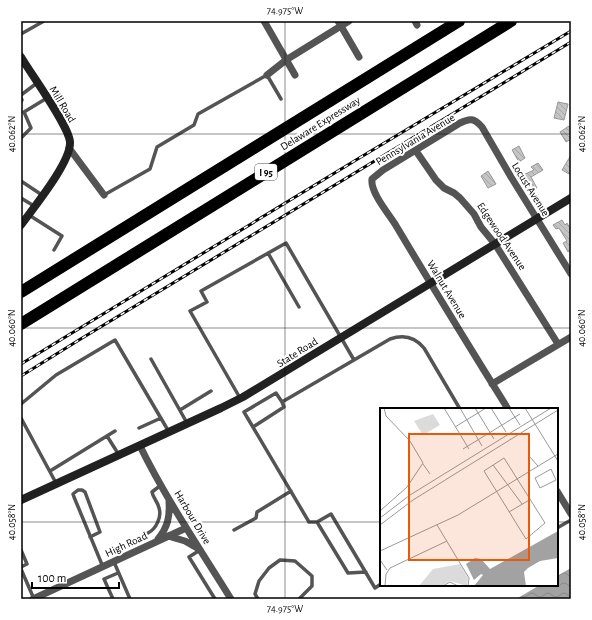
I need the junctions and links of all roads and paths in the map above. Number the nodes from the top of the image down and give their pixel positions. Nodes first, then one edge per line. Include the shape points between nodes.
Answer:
1 (44, 21) edge
2 (264, 21) edge
3 (349, 21) edge
4 (459, 21) edge
5 (511, 21) edge
6 (339, 24) edge
7 (21, 34) edge
8 (359, 57) dead end
9 (21, 58) edge
10 (286, 60) junction
11 (267, 75) junction
12 (295, 75) dead end
13 (37, 83) junction
14 (21, 95) edge
15 (21, 98) edge
16 (47, 98) junction
17 (281, 99) dead end
18 (21, 101) edge
19 (471, 119) joint
20 (21, 138) edge
21 (70, 148) junction
22 (416, 151) junction
23 (372, 179) joint
24 (21, 181) edge
25 (104, 195) joint
26 (42, 196) junction
27 (21, 198) edge
28 (571, 198) edge
29 (34, 206) junction
30 (28, 214) junction
31 (537, 220) junction
32 (21, 225) edge
33 (495, 244) junction
34 (54, 250) dead end
35 (268, 253) junction
36 (571, 274) edge
37 (431, 283) junction
38 (21, 292) edge
39 (299, 307) dead end
40 (21, 324) edge
41 (571, 337) edge
42 (341, 338) junction
43 (558, 344) junction
44 (151, 359) dead end
45 (354, 360) junction
46 (492, 384) junction
47 (211, 391) dead end
48 (240, 398) junction
49 (282, 402) junction
50 (21, 404) edge
51 (459, 408) edge
52 (507, 408) edge
53 (180, 410) junction
54 (21, 418) edge
55 (161, 418) junction
56 (188, 424) junction
57 (253, 427) junction
58 (139, 428) dead end
59 (115, 431) dead end
60 (170, 432) junction
61 (107, 436) junction
62 (140, 446) junction
63 (119, 455) junction
64 (50, 471) junction
65 (56, 484) junction
66 (161, 485) junction
67 (291, 491) junction
68 (558, 493) edge
69 (169, 499) junction
70 (21, 500) edge
71 (571, 514) edge
72 (571, 520) edge
73 (317, 522) junction
74 (558, 527) edge
75 (186, 528) junction
76 (234, 530) dead end
77 (148, 534) dead end
78 (168, 536) junction
79 (90, 537) junction
80 (156, 542) junction
81 (21, 550) edge
82 (200, 550) junction
83 (114, 562) junction
84 (103, 567) junction
85 (21, 568) edge
86 (366, 572) junction
87 (118, 573) junction
88 (380, 585) edge
89 (36, 598) edge
90 (113, 599) edge
91 (130, 599) edge
92 (214, 599) edge
93 (230, 599) edge
94 (258, 599) edge
95 (299, 599) edge

1 - 7 lane
2 - 10 street
3 - 6 street
4 - 38 highway, Delaware Expressway / I 95
5 - 40 highway, Delaware Expressway / I 95
6 - 8 street
6 - 10 street
9 - 13 main road, Mill Road
10 - 11 street
10 - 12 street
11 - 17 lane
11 - 25 lane via 198,114 194,125 157,147 150,169
13 - 14 lane
13 - 16 main road, Mill Road
15 - 18 lane
16 - 20 lane via 24,112 31,128
16 - 21 main road, Mill Road via 68,133
19 - 22 street, Pennsylvania Avenue via 460,123
19 - 31 street, Locust Avenue via 482,127
21 - 25 street
21 - 26 main road via 65,162
22 - 23 street, Pennsylvania Avenue
22 - 33 street, Edgewood Avenue via 441,186 454,193 468,206
23 - 37 street, Walnut Avenue via 376,196
24 - 26 lane
26 - 29 main road
27 - 29 lane
28 - 31 main road, State Road
29 - 30 main road
30 - 32 main road
30 - 34 lane via 62,236
31 - 33 main road, State Road
31 - 36 street, Locust Avenue
33 - 37 main road, State Road
33 - 43 street, Edgewood Avenue
35 - 39 lane
35 - 42 lane via 286,243
35 - 48 lane via 201,291 207,302 190,311
37 - 42 main road, State Road
37 - 46 street, Walnut Avenue
41 - 43 street
42 - 45 lane
42 - 48 main road, State Road
43 - 46 street
44 - 53 lane
45 - 49 lane
45 - 51 lane via 397,336 413,338 424,348
46 - 52 street, Walnut Avenue
47 - 53 lane
48 - 56 main road, State Road
49 - 57 lane via 284,407
49 - 57 lane via 276,393 244,412
50 - 55 lane via 56,375 115,340
53 - 56 lane
54 - 64 lane
55 - 58 lane
55 - 60 lane
56 - 60 main road, State Road
57 - 67 lane
59 - 61 lane
60 - 62 main road, State Road
61 - 63 lane
61 - 64 lane
62 - 63 main road, State Road
62 - 66 street, Harbour Drive
63 - 65 main road, State Road
64 - 65 lane
65 - 70 main road, State Road
66 - 69 street, Harbour Drive
66 - 77 lane via 152,492 159,507 159,519
67 - 73 lane via 309,522
67 - 76 lane via 258,512 256,518
68 - 71 street
69 - 75 street, Harbour Drive
69 - 80 street via 167,526
72 - 74 lane
73 - 86 lane via 348,573
73 - 86 lane via 330,514
75 - 78 street, High Road
75 - 82 street, Harbour Drive
78 - 80 street, High Road
78 - 82 street via 185,541
79 - 79 lane via 73,494 78,490 85,492 100,532
79 - 84 lane
80 - 83 street, High Road
81 - 85 lane via 27,564
82 - 92 lane via 189,557
82 - 93 street, Harbour Drive
83 - 84 street, High Road
83 - 87 lane
84 - 89 street, High Road
85 - 89 lane
86 - 88 lane via 376,588
87 - 90 lane via 104,579
87 - 91 lane
94 - 95 lane via 255,594 258,581 280,560 295,561 312,576 312,586

